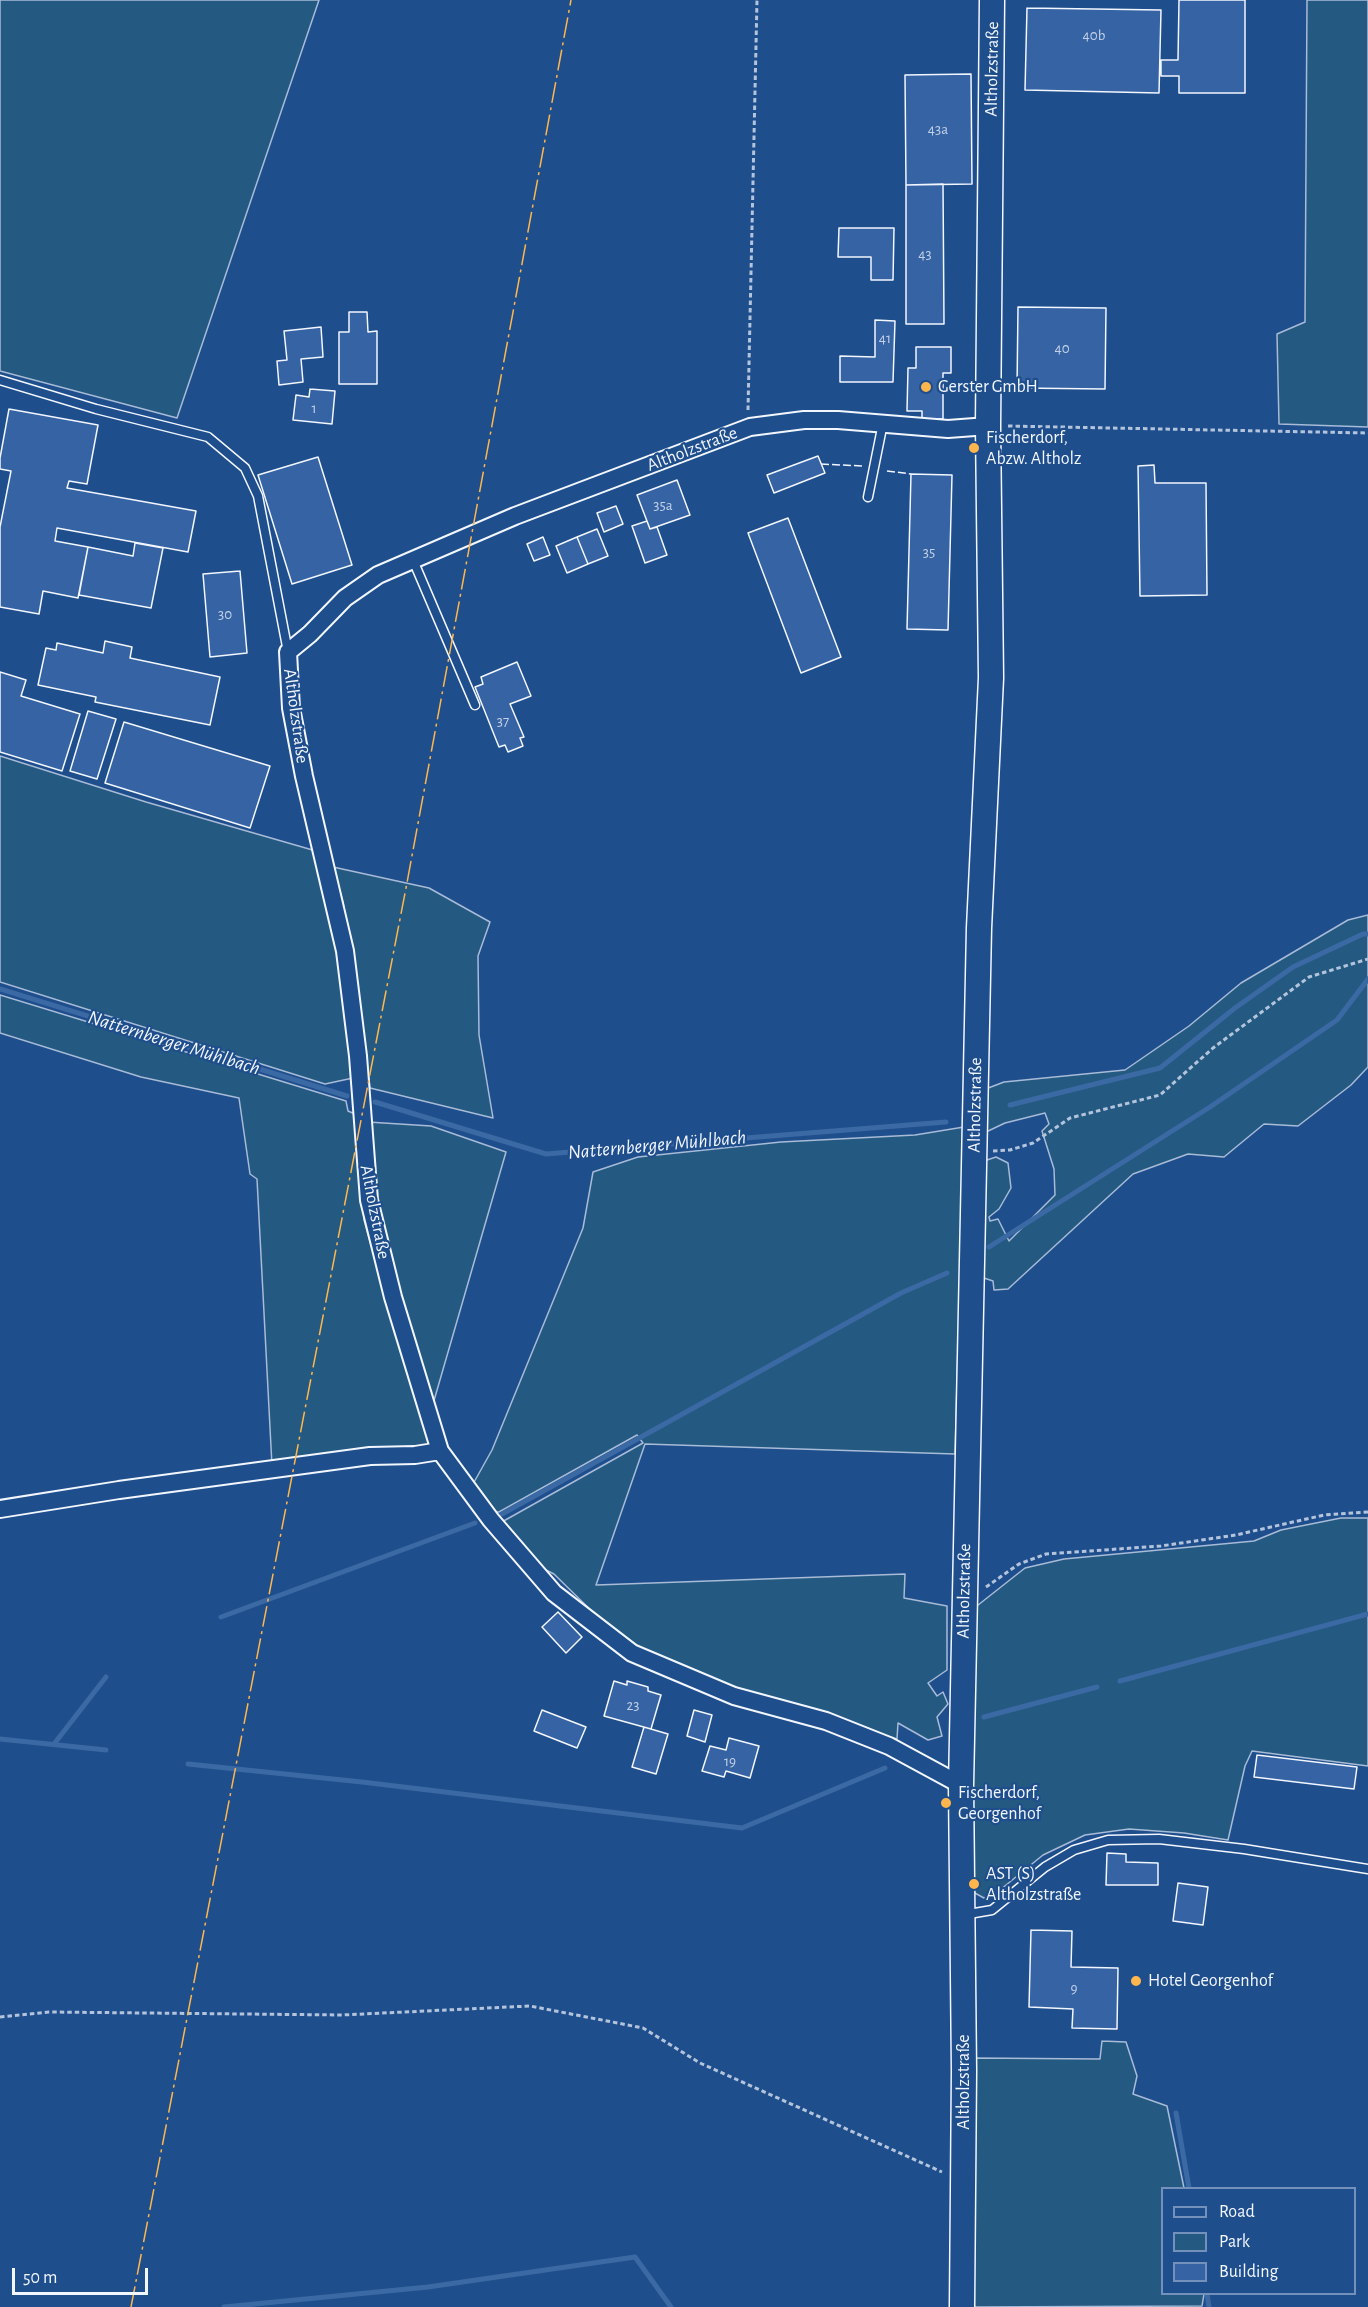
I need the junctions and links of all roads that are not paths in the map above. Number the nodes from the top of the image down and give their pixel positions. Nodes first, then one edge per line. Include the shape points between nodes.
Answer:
1 (992, 0) edge
2 (0, 380) edge
3 (883, 423) junction
4 (988, 426) junction
5 (868, 497) dead end
6 (413, 560) junction
7 (288, 652) junction
8 (475, 705) dead end
9 (440, 1451) junction
10 (0, 1509) edge
11 (961, 1785) junction
12 (1368, 1869) edge
13 (963, 1915) junction
14 (962, 2307) edge

1 - 4 street, Altholzstraße
2 - 7 lane via 208,437 245,468 258,496
3 - 4 street, Altholzstraße via 948,429
3 - 5 lane
3 - 6 street, Altholzstraße via 804,420 750,427 515,516
4 - 11 street, Altholzstraße via 991,678 979,928
6 - 7 street, Altholzstraße via 378,575 345,598
6 - 8 lane
7 - 9 street, Altholzstraße via 291,708 345,951 369,1200 393,1297
9 - 10 street via 370,1456
9 - 11 street, Altholzstraße via 491,1520 554,1593 632,1653 734,1696 826,1721 889,1746
11 - 13 street, Altholzstraße
12 - 13 lane via 1244,1848 1159,1839 1108,1840 1074,1850 1045,1867 992,1910
13 - 14 street, Altholzstraße

